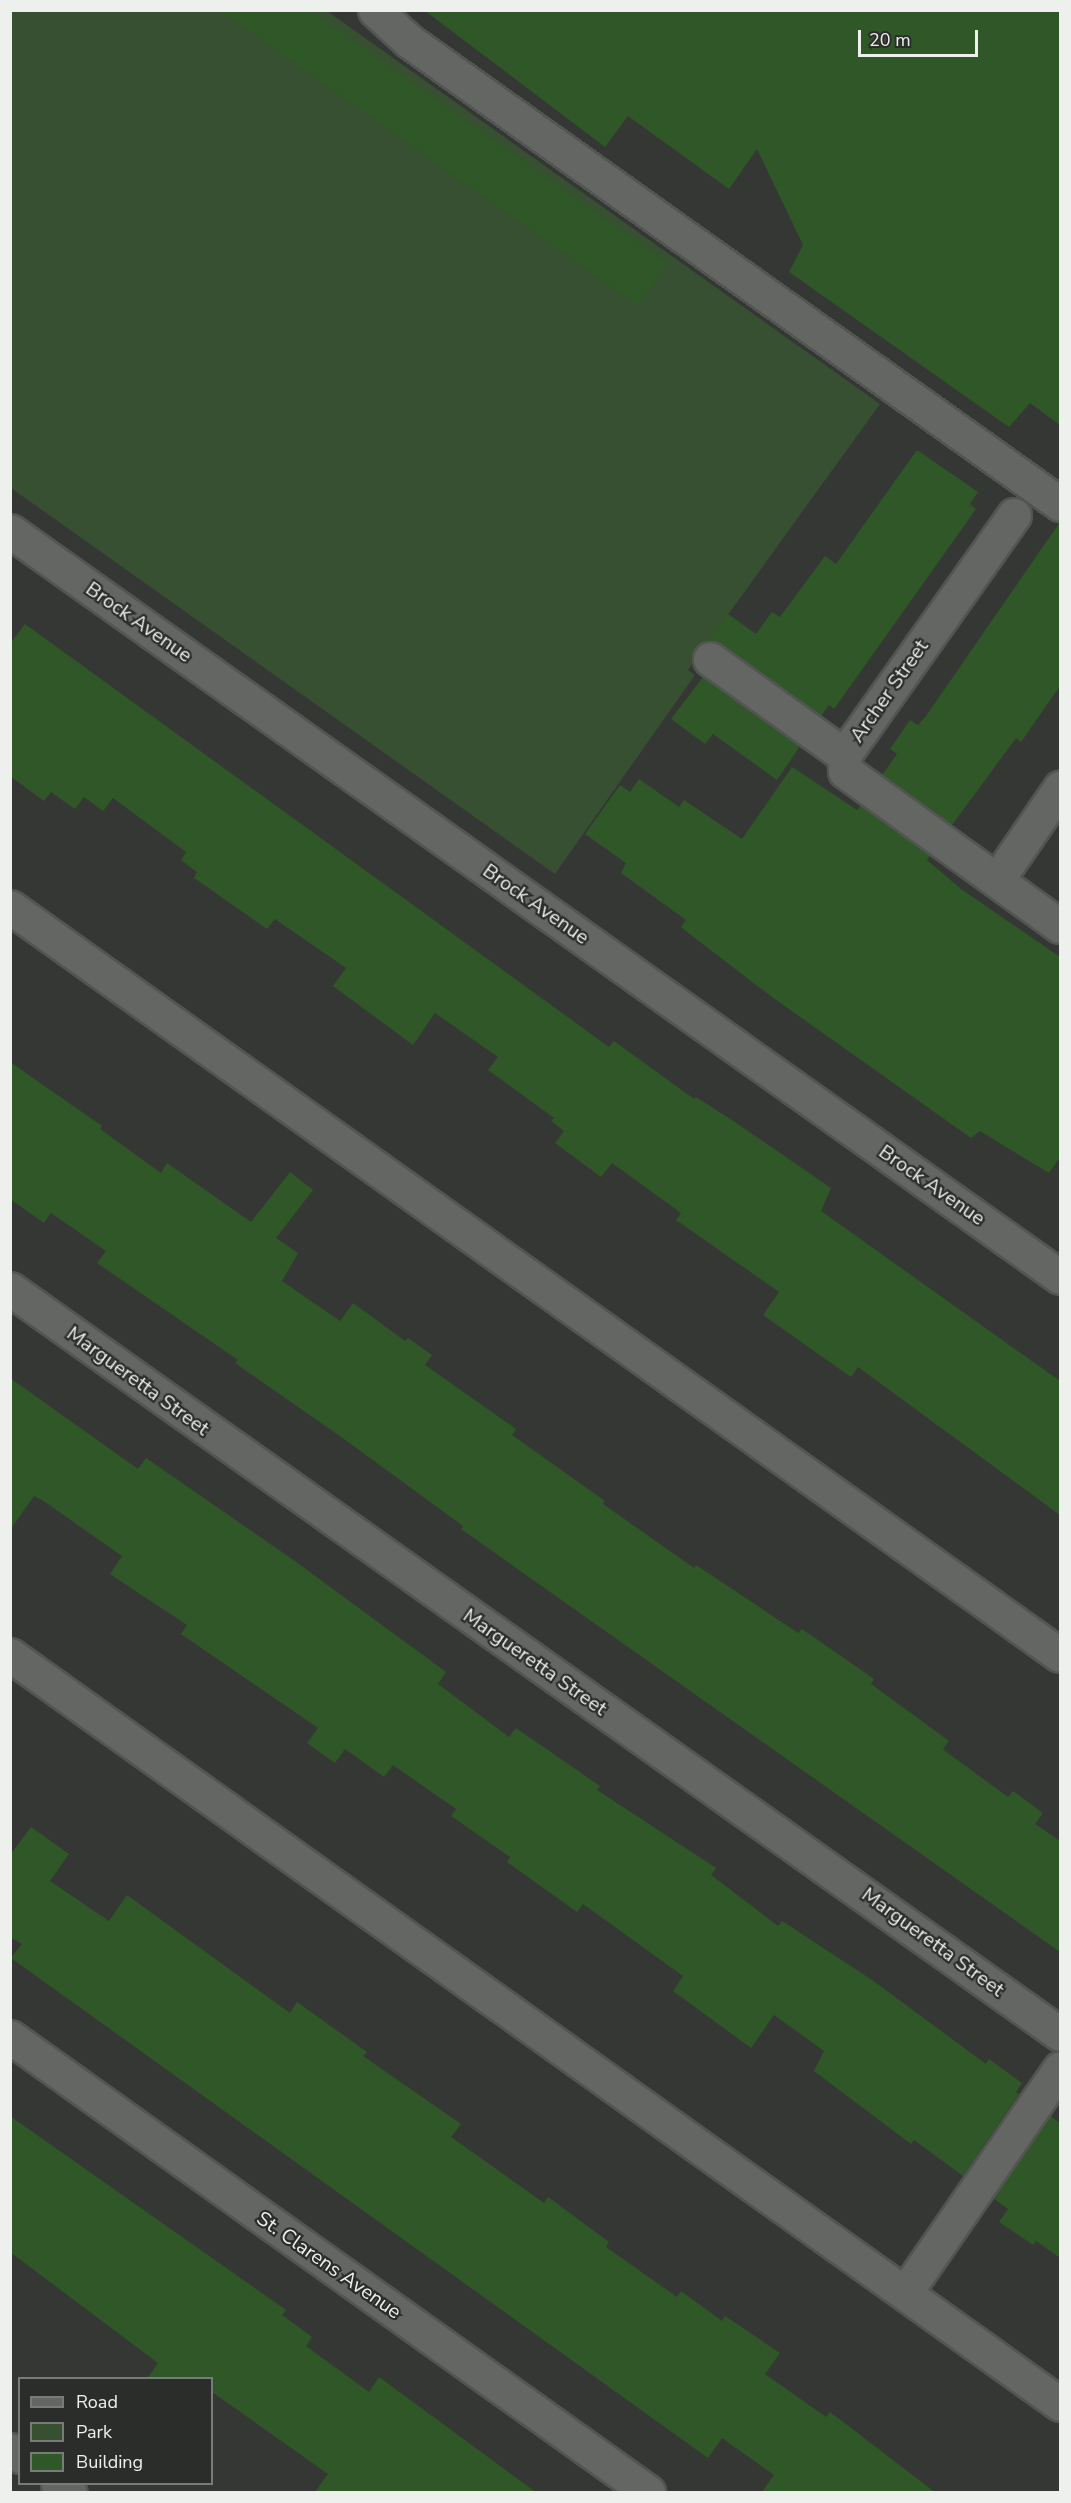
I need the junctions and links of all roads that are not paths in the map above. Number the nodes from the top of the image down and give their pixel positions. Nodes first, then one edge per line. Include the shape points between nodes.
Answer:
1 (375, 10) edge
2 (1060, 504) edge
3 (1014, 514) dead end
4 (10, 531) edge
5 (710, 659) dead end
6 (843, 756) junction
7 (1060, 788) edge
8 (997, 880) junction
9 (10, 907) edge
10 (1060, 926) edge
11 (1060, 1277) edge
12 (10, 1289) edge
13 (10, 1655) edge
14 (1060, 1655) edge
15 (1060, 2034) edge
16 (10, 2037) edge
17 (1060, 2068) edge
18 (905, 2294) junction
19 (1060, 2404) edge
20 (648, 2493) edge

1 - 2 street via 409,40
3 - 6 street, Archer Street
4 - 11 street, Brock Avenue
5 - 6 street
6 - 8 street, Archer Street via 845,771
7 - 8 street
8 - 10 street, Archer Street
9 - 14 street
12 - 15 street, Margueretta Street
13 - 18 street
16 - 20 street, St. Clarens Avenue
17 - 18 street
18 - 19 street

